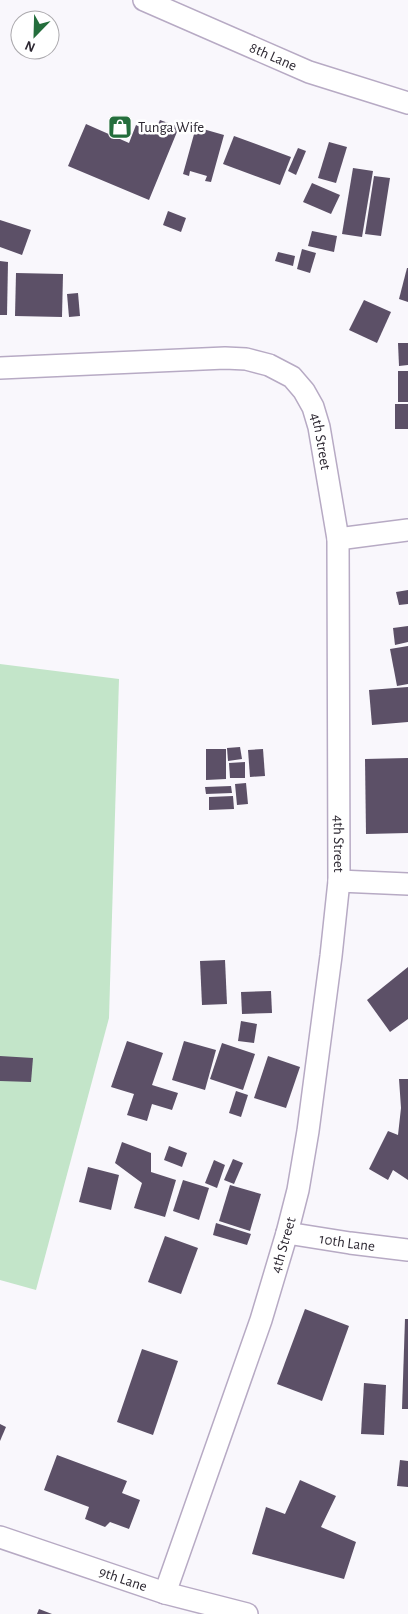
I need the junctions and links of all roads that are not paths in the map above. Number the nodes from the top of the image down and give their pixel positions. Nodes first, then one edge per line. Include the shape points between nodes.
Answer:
1 (144, 0) edge
2 (408, 103) edge
3 (0, 368) edge
4 (408, 530) edge
5 (338, 540) junction
6 (339, 882) junction
7 (408, 884) edge
8 (288, 1233) junction
9 (408, 1250) edge
10 (0, 1537) edge
11 (165, 1593) junction
12 (247, 1614) edge

1 - 2 street, 8th Lane via 309,72
3 - 5 street, 4th Street via 225,358 270,365 292,378 314,407
4 - 5 street
5 - 6 street, 4th Street
6 - 7 street
6 - 8 street, 4th Street via 308,1131
8 - 9 street, 10th Lane
8 - 11 street, 4th Street via 261,1320
10 - 11 street, 9th Lane
11 - 12 street, 9th Lane

